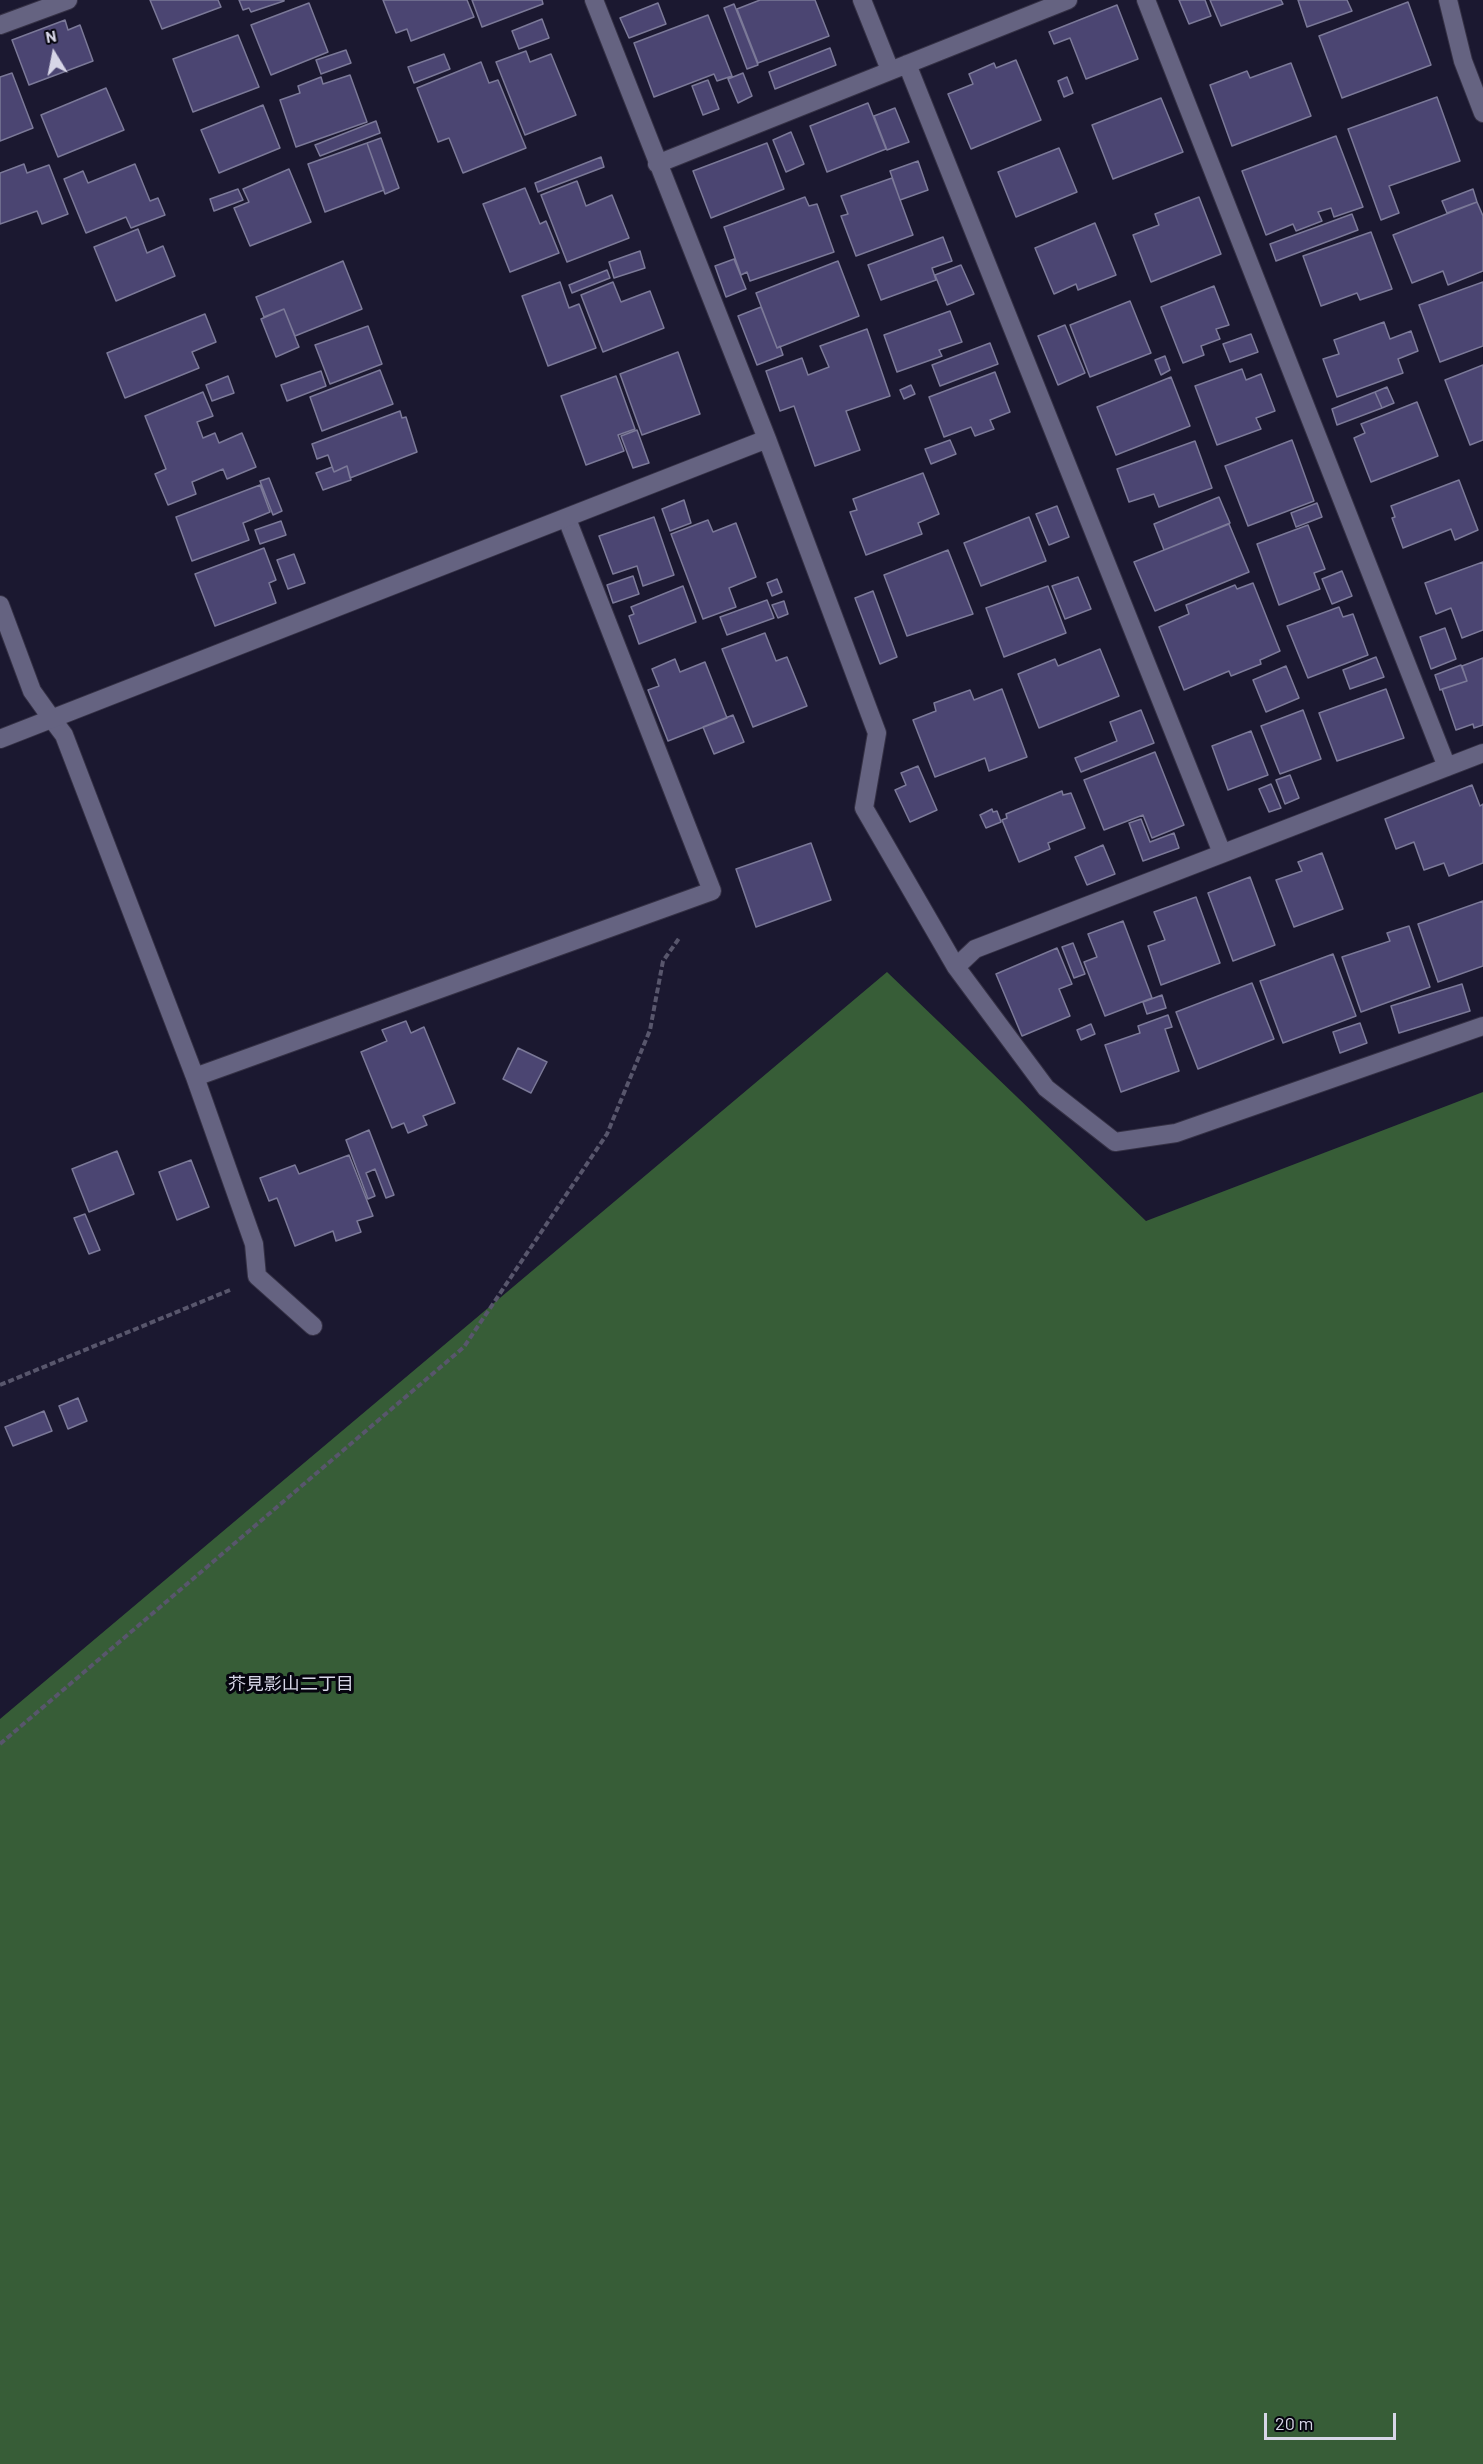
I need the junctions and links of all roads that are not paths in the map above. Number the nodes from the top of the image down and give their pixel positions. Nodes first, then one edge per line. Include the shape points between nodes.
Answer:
1 (68, 0) edge
2 (594, 0) edge
3 (862, 0) edge
4 (1068, 0) edge
5 (1146, 0) edge
6 (1448, 0) edge
7 (0, 25) edge
8 (898, 67) junction
9 (1483, 113) edge
10 (657, 164) junction
11 (767, 439) junction
12 (567, 519) junction
13 (0, 605) edge
14 (52, 719) junction
15 (0, 739) edge
16 (1483, 753) edge
17 (1447, 767) junction
18 (1222, 853) junction
19 (956, 967) junction
20 (1483, 1026) edge
21 (195, 1077) junction
22 (313, 1326) dead end

1 - 7 street
2 - 10 street
3 - 8 street
4 - 8 street
5 - 17 street
6 - 9 street
8 - 10 street
8 - 18 street
10 - 11 street
11 - 12 street
11 - 19 street via 877,733 864,808
12 - 14 street
12 - 21 street via 712,891
13 - 14 street via 32,691
14 - 15 street
14 - 21 street via 64,735
16 - 17 street
17 - 18 street
18 - 19 street via 975,949
19 - 20 street via 1047,1088 1115,1142 1176,1133
21 - 22 street via 254,1244 257,1276

